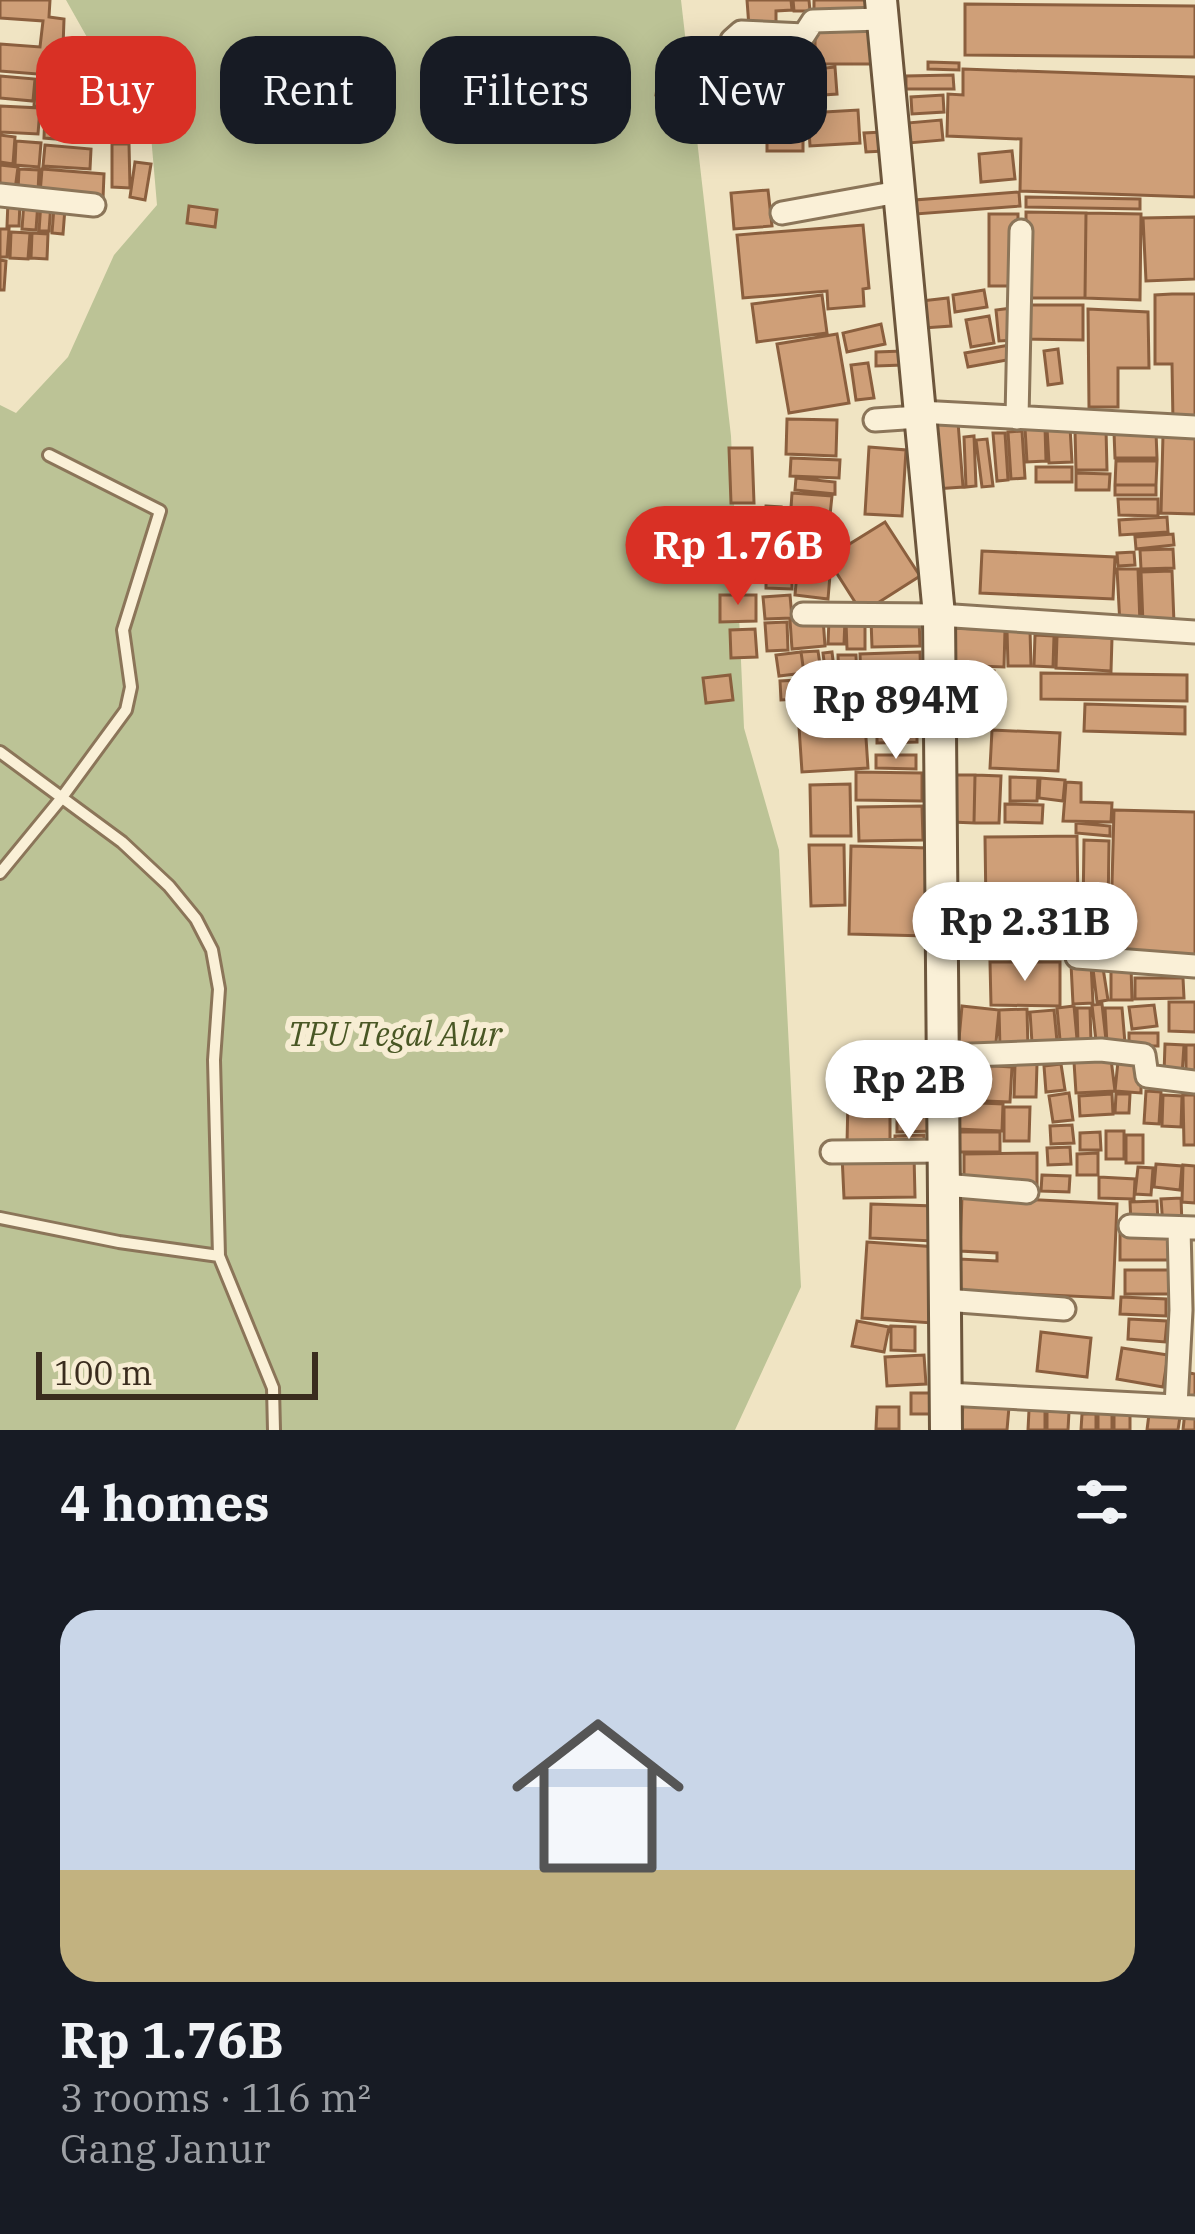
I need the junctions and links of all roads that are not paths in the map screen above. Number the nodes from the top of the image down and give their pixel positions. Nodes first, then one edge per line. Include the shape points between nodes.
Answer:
1 (881, 9) edge
2 (736, 36) edge
3 (898, 192) junction
4 (0, 195) edge
5 (94, 205) dead end
6 (782, 213) dead end
7 (1021, 230) dead end
8 (919, 414) junction
9 (1017, 418) junction
10 (874, 421) dead end
11 (1195, 427) edge
12 (49, 455) dead end
13 (803, 614) dead end
14 (939, 615) junction
15 (1195, 632) edge
16 (0, 752) edge
17 (60, 800) junction
18 (0, 872) edge
19 (1077, 957) dead end
20 (1195, 966) edge
21 (944, 1056) junction
22 (1195, 1082) edge
23 (944, 1151) junction
24 (832, 1152) dead end
25 (944, 1185) junction
26 (1027, 1192) dead end
27 (0, 1218) edge
28 (1130, 1226) dead end
29 (1187, 1228) edge
30 (219, 1256) junction
31 (945, 1300) junction
32 (1064, 1309) dead end
33 (946, 1394) junction
34 (1186, 1407) edge
35 (274, 1430) edge
36 (946, 1430) edge

1 - 2 street via 813,21 804,35
1 - 3 street
3 - 6 street
3 - 8 street
4 - 5 street
7 - 9 street
8 - 9 street
8 - 10 street
8 - 14 street
9 - 11 street
12 - 17 lane via 160,511 123,630 126,710
13 - 14 street
14 - 15 street
14 - 21 street
16 - 17 lane
17 - 18 lane
17 - 30 lane via 169,886 212,950 219,989
19 - 20 street
21 - 22 street via 1101,1050 1144,1055 1147,1076
21 - 23 street
23 - 24 street
23 - 25 street
25 - 26 street
25 - 31 street
27 - 30 lane
28 - 29 street
29 - 34 street
30 - 35 lane via 273,1388
31 - 32 street
31 - 33 street
33 - 34 street
33 - 36 street

